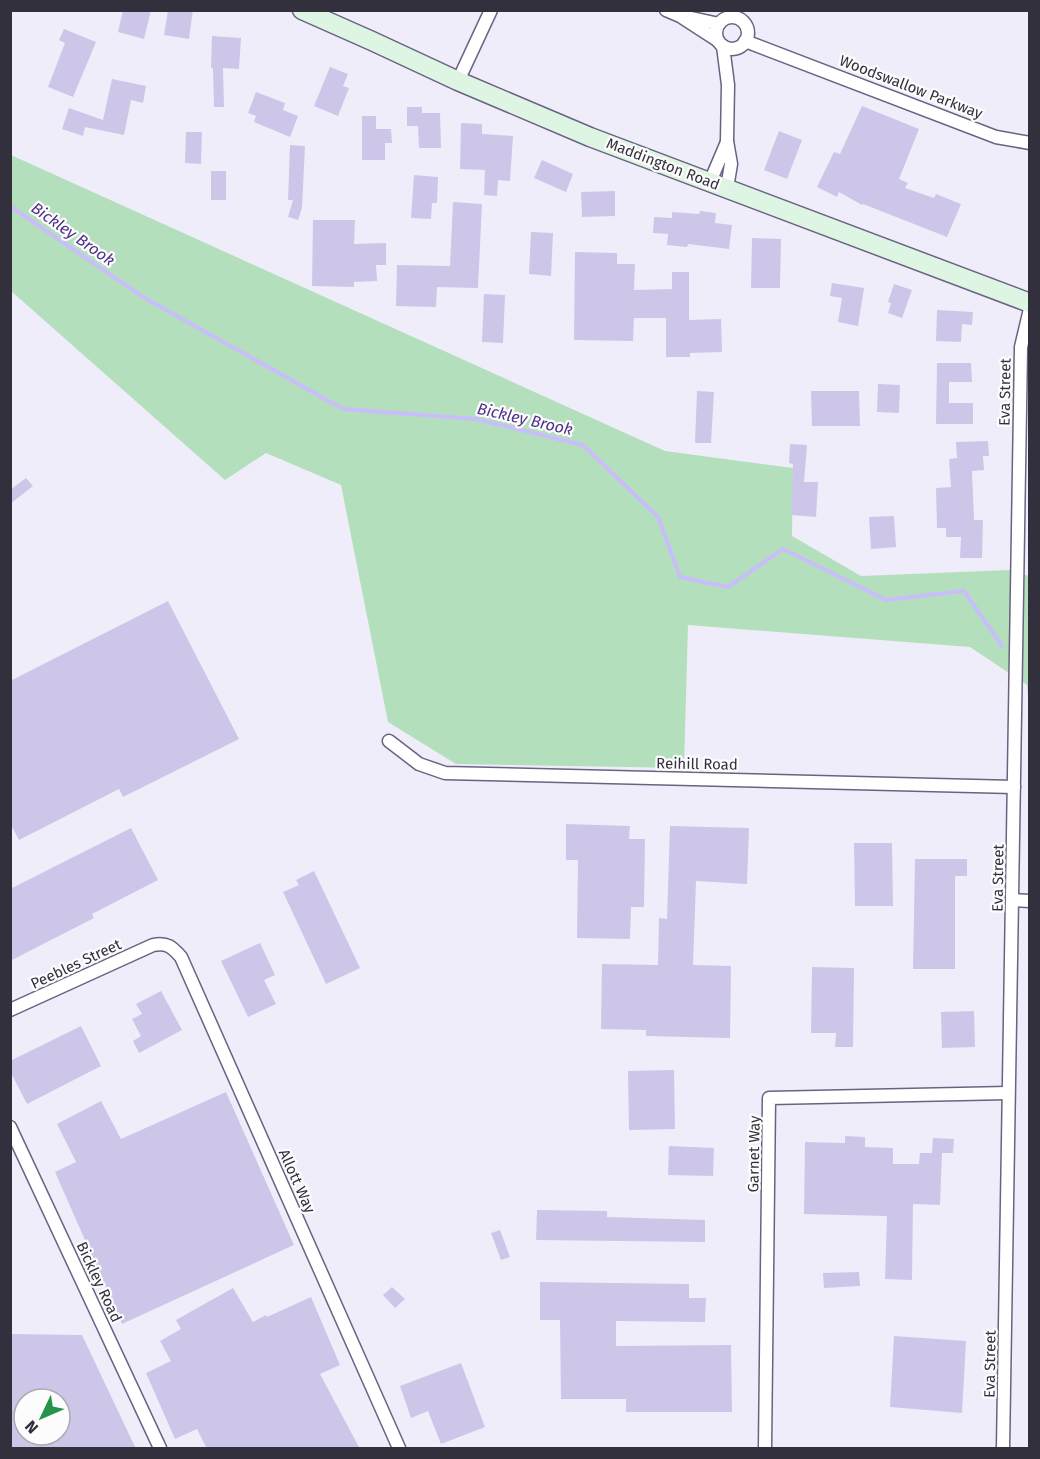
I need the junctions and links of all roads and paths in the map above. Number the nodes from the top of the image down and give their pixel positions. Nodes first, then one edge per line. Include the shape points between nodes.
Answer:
1 (302, 10) edge
2 (491, 10) edge
3 (666, 10) edge
4 (680, 16) junction
5 (723, 18) edge
6 (735, 34) edge
7 (458, 81) junction
8 (728, 141) junction
9 (1029, 143) edge
10 (718, 185) junction
11 (1029, 303) edge
12 (1029, 309) edge
13 (389, 741) dead end
14 (1014, 787) junction
15 (1012, 900) junction
16 (1029, 901) edge
17 (153, 945) joint
18 (10, 1010) edge
19 (1008, 1093) junction
20 (10, 1127) edge
21 (160, 1449) edge
22 (399, 1449) edge
23 (765, 1449) edge
24 (1003, 1449) edge

1 - 7 main road, Maddington Road
2 - 7 street
3 - 4 street, Woodswallow Parkway
4 - 5 street, Woodswallow Parkway
4 - 6 street, Woodswallow Parkway
5 - 6 street, Woodswallow Parkway via 730,17
5 - 6 street via 716,34
6 - 8 street via 728,85
6 - 9 street, Woodswallow Parkway via 996,136
7 - 10 main road, Maddington Road
8 - 10 street
8 - 10 street via 731,164
10 - 11 main road, Maddington Road
12 - 14 street, Eva Street via 1021,347
13 - 14 street, Reihill Road via 419,764 445,773
14 - 15 street, Eva Street
15 - 16 street
15 - 19 street, Eva Street
17 - 18 street, Peebles Street
17 - 22 street, Allott Way via 172,946 181,957
19 - 23 street, Garnet Way via 770,1098
19 - 24 street, Eva Street
20 - 21 street, Bickley Road

